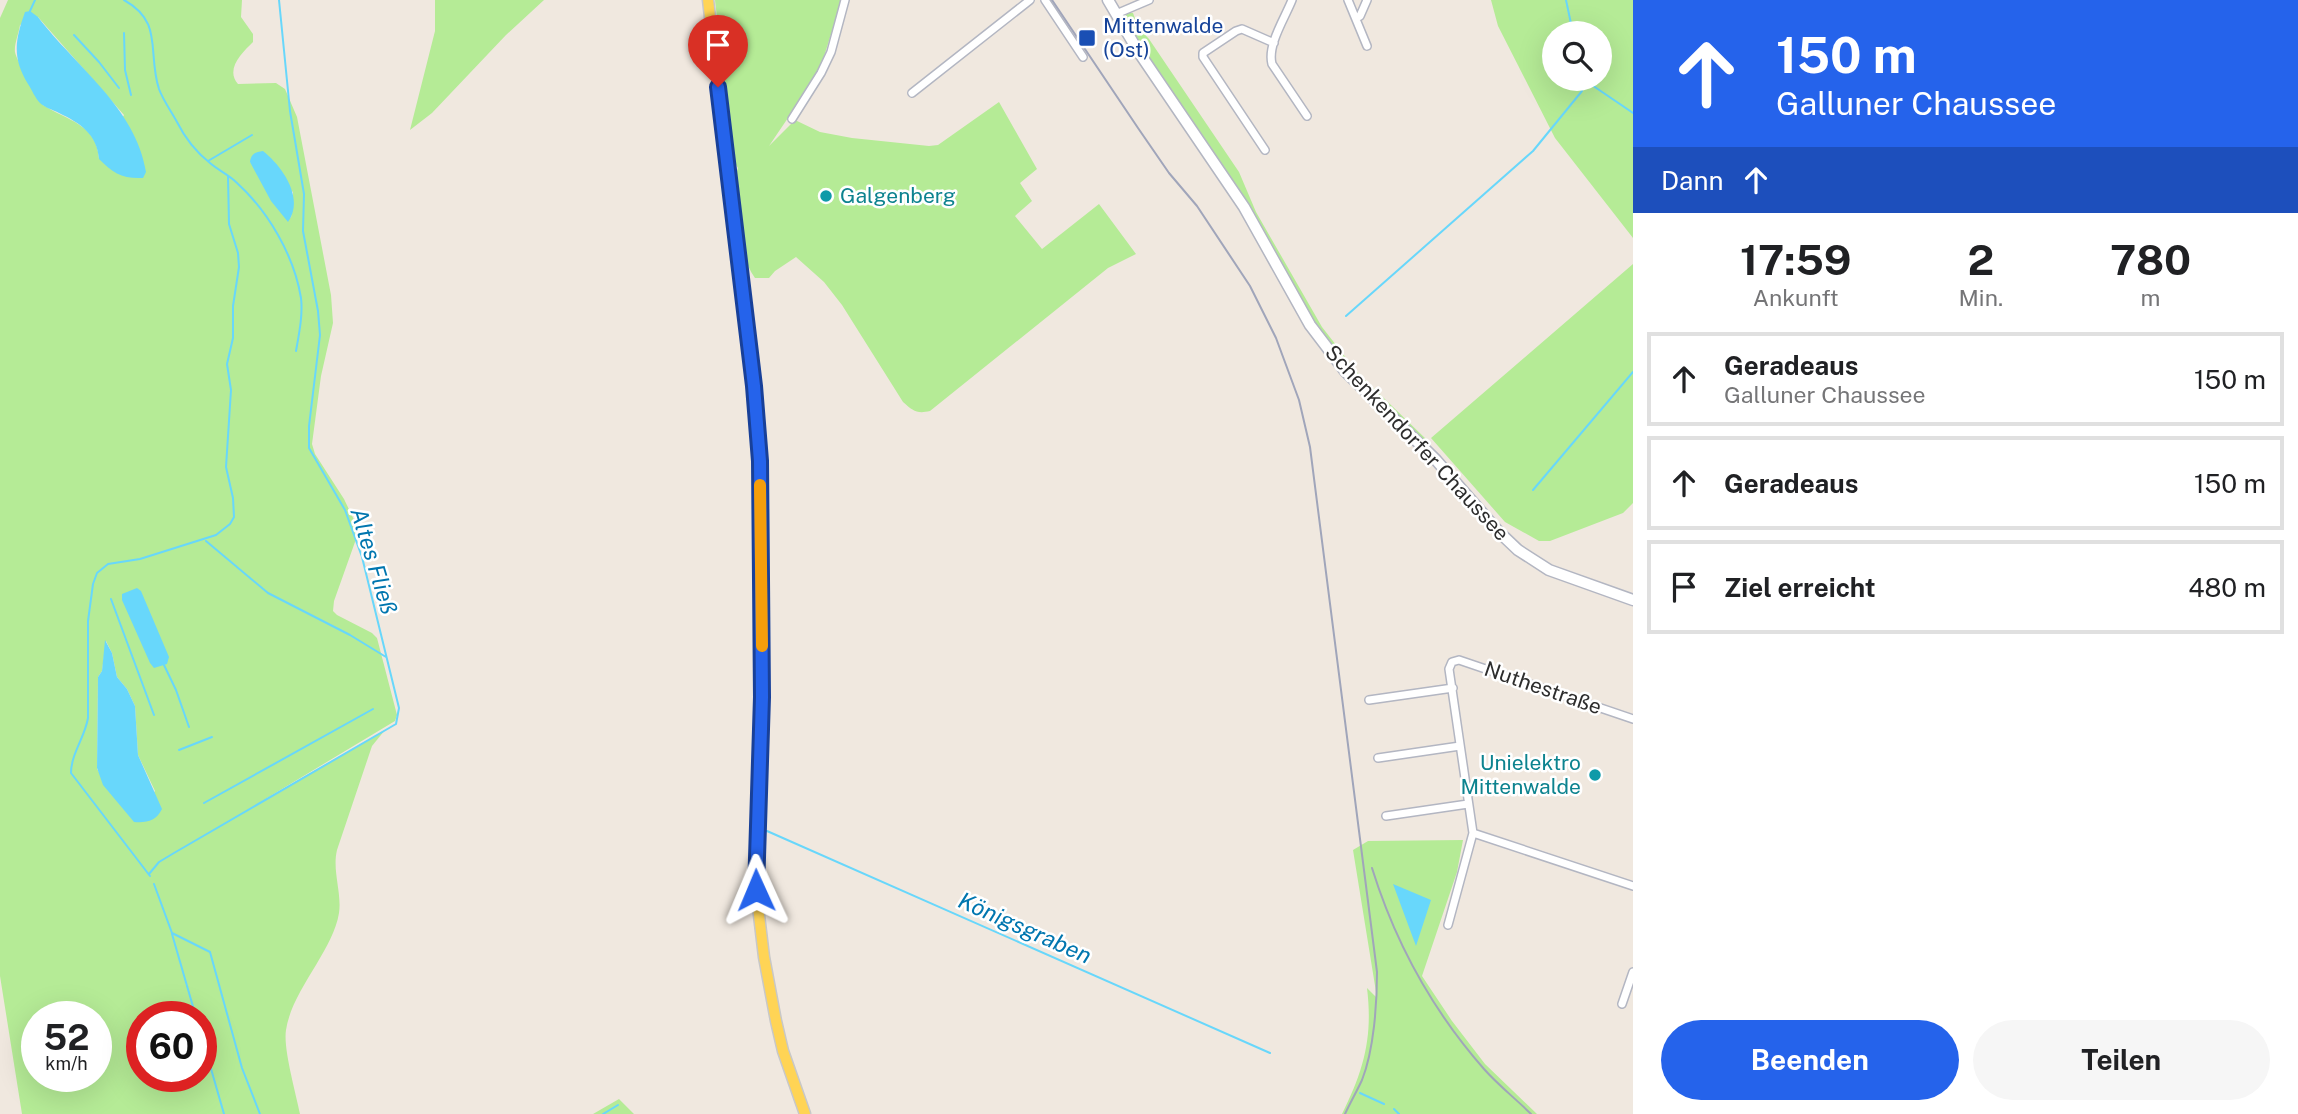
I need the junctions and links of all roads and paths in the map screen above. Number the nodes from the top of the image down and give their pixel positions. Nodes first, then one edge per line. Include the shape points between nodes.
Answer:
1 (708, 0) edge
2 (845, 0) edge
3 (1030, 0) edge
4 (1045, 0) edge
5 (1108, 0) edge
6 (1149, 0) edge
7 (1292, 0) edge
8 (1348, 0) edge
9 (1367, 0) edge
10 (1116, 14) junction
11 (1356, 18) junction
12 (1274, 43) junction
13 (1367, 46) dead end
14 (1083, 57) dead end
15 (912, 93) dead end
16 (1307, 116) dead end
17 (792, 119) dead end
18 (1265, 150) dead end
19 (1633, 600) edge
20 (1453, 688) junction
21 (1369, 700) dead end
22 (1633, 719) edge
23 (1460, 746) junction
24 (1378, 758) dead end
25 (1468, 804) junction
26 (1386, 816) dead end
27 (1473, 833) junction
28 (1633, 886) edge
29 (1448, 925) dead end
30 (1633, 972) edge
31 (1622, 1004) dead end
32 (805, 1114) edge

1 - 32 main road via 760,461 758,916 783,1051
2 - 17 street via 831,52
3 - 15 street
4 - 14 street
5 - 10 main road, Schenkendorfer Chaussee
6 - 10 street
7 - 12 street
8 - 11 street
9 - 11 street
10 - 19 main road, Schenkendorfer Chaussee via 1244,207 1310,325 1345,371 1436,460 1518,550 1558,574
11 - 13 street
12 - 16 street via 1272,64
12 - 18 street via 1242,29 1203,53
20 - 21 street
20 - 22 street, Nuthestraße via 1449,669 1459,660
20 - 23 street
23 - 24 street
23 - 25 street
25 - 26 street
25 - 27 street
27 - 28 street
27 - 29 street
30 - 31 street

